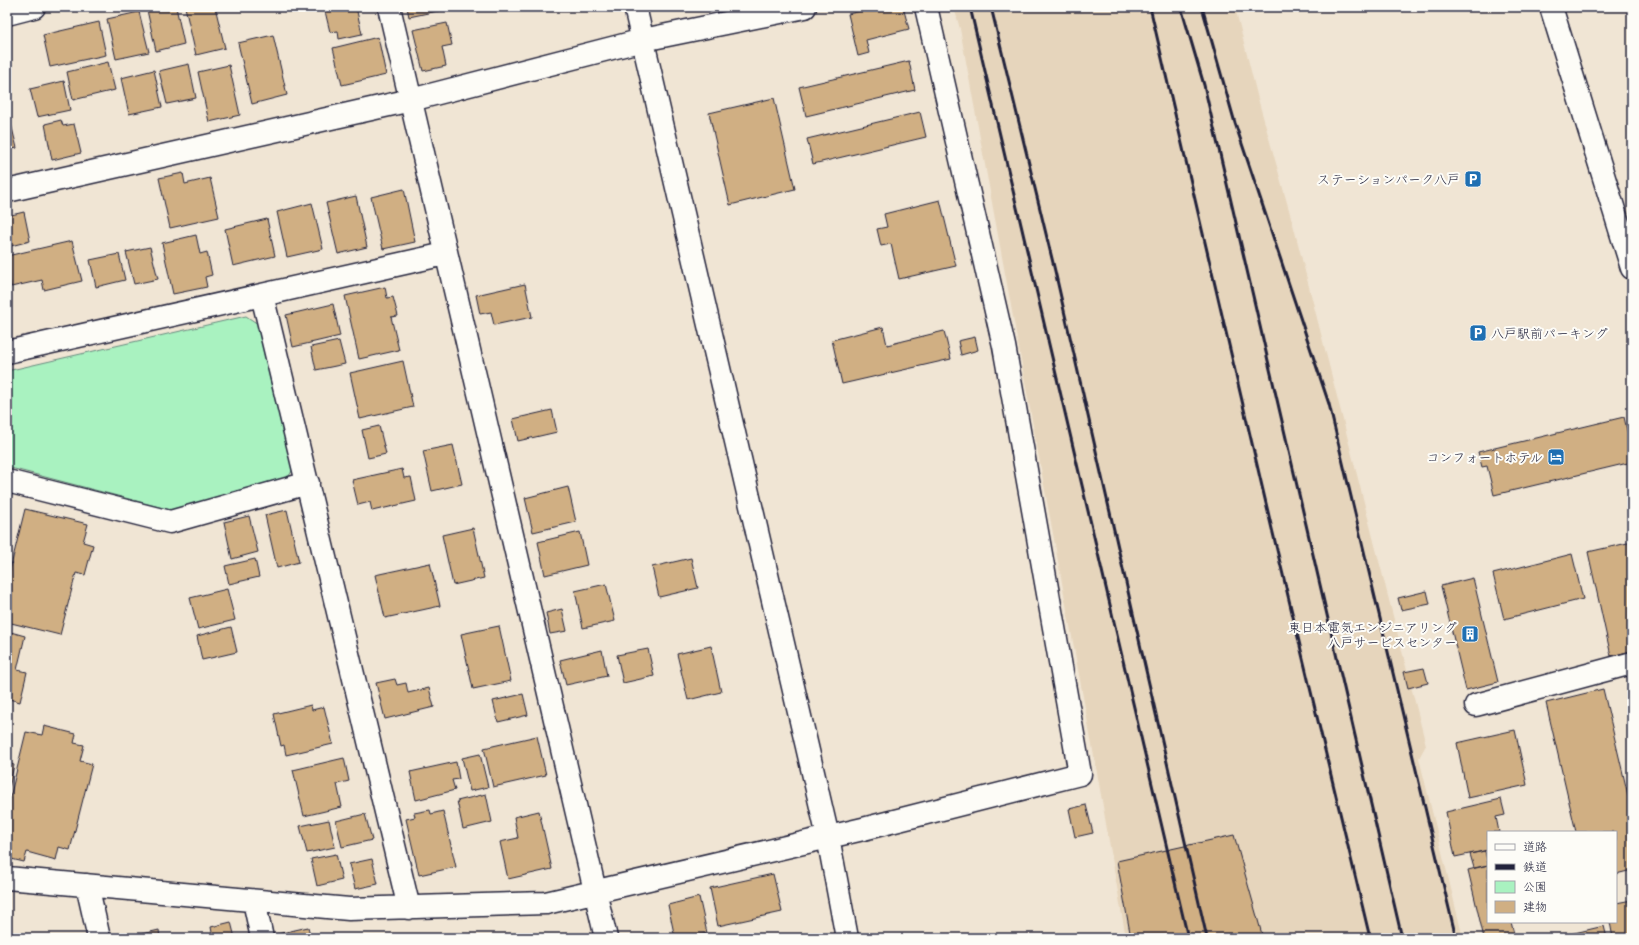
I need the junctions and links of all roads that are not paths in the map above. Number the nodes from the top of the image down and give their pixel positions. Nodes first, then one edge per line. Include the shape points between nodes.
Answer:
1 (34, 7) edge
2 (389, 7) edge
3 (635, 7) edge
4 (805, 7) edge
5 (926, 7) edge
6 (1551, 7) edge
7 (7, 14) edge
8 (642, 40) junction
9 (411, 100) junction
10 (7, 191) edge
11 (1628, 243) edge
12 (445, 254) junction
13 (1632, 268) edge
14 (262, 295) junction
15 (7, 352) edge
16 (7, 481) edge
17 (308, 483) junction
18 (1632, 663) edge
19 (1476, 705) dead end
20 (828, 837) junction
21 (7, 878) edge
22 (87, 885) junction
23 (595, 891) junction
24 (254, 901) junction
25 (409, 908) junction
26 (99, 938) edge
27 (262, 938) edge
28 (606, 938) edge
29 (847, 938) edge

1 - 7 street
2 - 9 street
3 - 8 street
4 - 8 street
5 - 20 street via 1004,346 1080,774
6 - 11 street
8 - 9 street
8 - 20 street
9 - 10 street
9 - 12 street
11 - 13 street
12 - 14 street
12 - 23 street
14 - 15 street
14 - 17 street
16 - 17 street via 170,522
17 - 25 street
18 - 19 street
20 - 23 street
20 - 29 street
21 - 22 street
22 - 24 street
22 - 26 street
23 - 25 street via 546,903
23 - 28 street
24 - 25 street via 349,909
24 - 27 street

